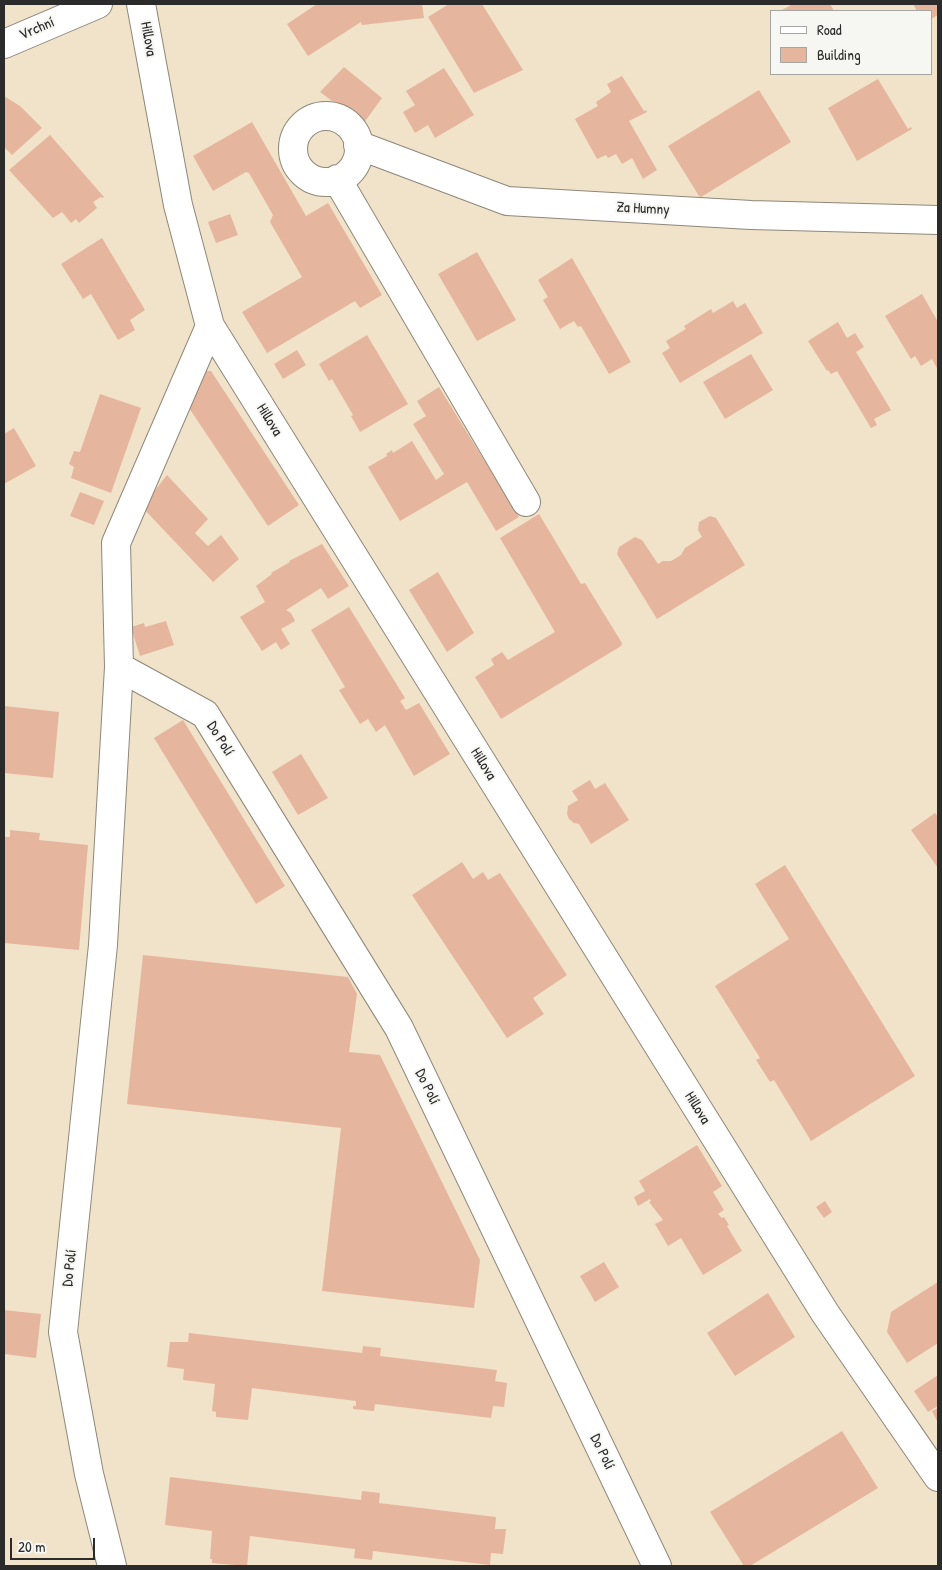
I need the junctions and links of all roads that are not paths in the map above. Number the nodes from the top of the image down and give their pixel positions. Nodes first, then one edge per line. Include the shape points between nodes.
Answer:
1 (98, 4) edge
2 (141, 4) edge
3 (4, 44) edge
4 (358, 145) junction
5 (337, 179) junction
6 (938, 220) edge
7 (210, 326) junction
8 (526, 502) dead end
9 (119, 667) junction
10 (938, 1477) edge
11 (112, 1566) edge
12 (657, 1566) edge

1 - 3 street, Vrchní
2 - 7 street, Hillova via 178,205
4 - 5 street via 358,156 353,166
4 - 5 street via 350,126 333,117 312,119 303,124 296,134 294,156 305,174 315,180
4 - 6 street, Za Humny via 507,201 751,215
5 - 8 street
7 - 9 street, Do Polí via 116,543
7 - 10 street, Hillova via 825,1313
9 - 11 street, Do Polí via 103,945 63,1332 89,1474
9 - 12 street, Do Polí via 205,714 399,1028

